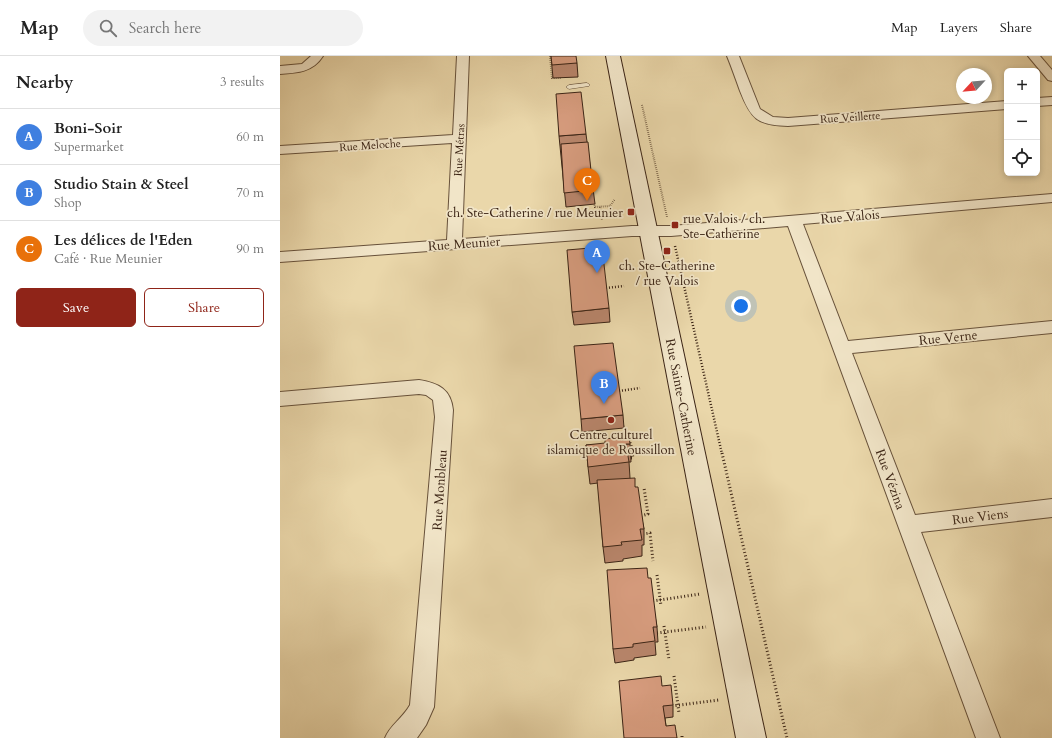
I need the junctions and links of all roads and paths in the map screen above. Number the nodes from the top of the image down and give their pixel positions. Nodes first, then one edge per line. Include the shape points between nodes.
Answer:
1 (317, 56) edge
2 (463, 56) edge
3 (550, 56) edge
4 (613, 56) edge
5 (733, 56) edge
6 (1034, 56) edge
7 (280, 70) edge
8 (1052, 77) edge
9 (568, 85) joint
10 (588, 85) dead end
11 (641, 101) dead end
12 (1052, 101) edge
13 (1040, 102) edge
14 (1004, 105) edge
15 (459, 139) junction
16 (280, 150) edge
17 (594, 197) edge
18 (1052, 198) edge
19 (615, 199) dead end
20 (794, 221) junction
21 (658, 227) junction
22 (673, 240) dead end
23 (454, 244) junction
24 (280, 257) edge
25 (606, 282) edge
26 (624, 286) dead end
27 (606, 288) junction
28 (607, 291) edge
29 (1052, 327) edge
30 (843, 348) junction
31 (640, 388) dead end
32 (619, 391) edge
33 (280, 398) edge
34 (623, 423) edge
35 (631, 458) dead end
36 (644, 488) dead end
37 (1052, 508) edge
38 (641, 516) edge
39 (908, 525) junction
40 (643, 534) edge
41 (653, 561) dead end
42 (657, 575) dead end
43 (700, 594) dead end
44 (660, 600) junction
45 (653, 601) edge
46 (661, 606) dead end
47 (664, 626) dead end
48 (706, 627) dead end
49 (665, 632) junction
50 (656, 633) edge
51 (669, 660) dead end
52 (674, 676) dead end
53 (719, 700) dead end
54 (672, 706) edge
55 (678, 706) junction
56 (679, 713) dead end
57 (397, 738) edge
58 (750, 738) edge
59 (787, 738) edge
60 (988, 738) edge

1 - 7 street via 308,66
2 - 15 street, Rue Métras
3 - 9 path via 552,78
4 - 21 street, Rue Sainte-Catherine
5 - 14 street, Rue Veillette via 754,111 772,121 788,122
6 - 8 street
9 - 10 lane
11 - 21 path
12 - 13 street
15 - 16 street, Rue Meloche
15 - 23 street, Rue Métras
17 - 19 path via 595,207 610,206
18 - 20 street, Rue Valois
20 - 21 street, Rue Valois via 671,231
20 - 30 street, Rue Vézina
21 - 23 street, Rue Meunier
21 - 58 street, Rue Sainte-Catherine
22 - 59 path, Rue Sainte-Catherine
23 - 24 street, Rue Meunier
25 - 27 path
26 - 27 path
27 - 28 path
29 - 30 street, Rue Verne
30 - 39 street, Rue Vézina
31 - 32 path
33 - 57 street, Rue Monbleau via 419,387 436,391 444,401 424,695 417,719 409,730
34 - 35 path via 626,435 631,441
36 - 38 path via 648,514
37 - 39 street, Rue Viens
39 - 60 street, Rue Vézina
40 - 41 path via 650,533
42 - 44 path
43 - 44 path
44 - 45 path
44 - 46 path
47 - 49 path
48 - 49 path
49 - 50 path
49 - 51 path
52 - 55 path
53 - 55 path
54 - 55 path
55 - 56 path

